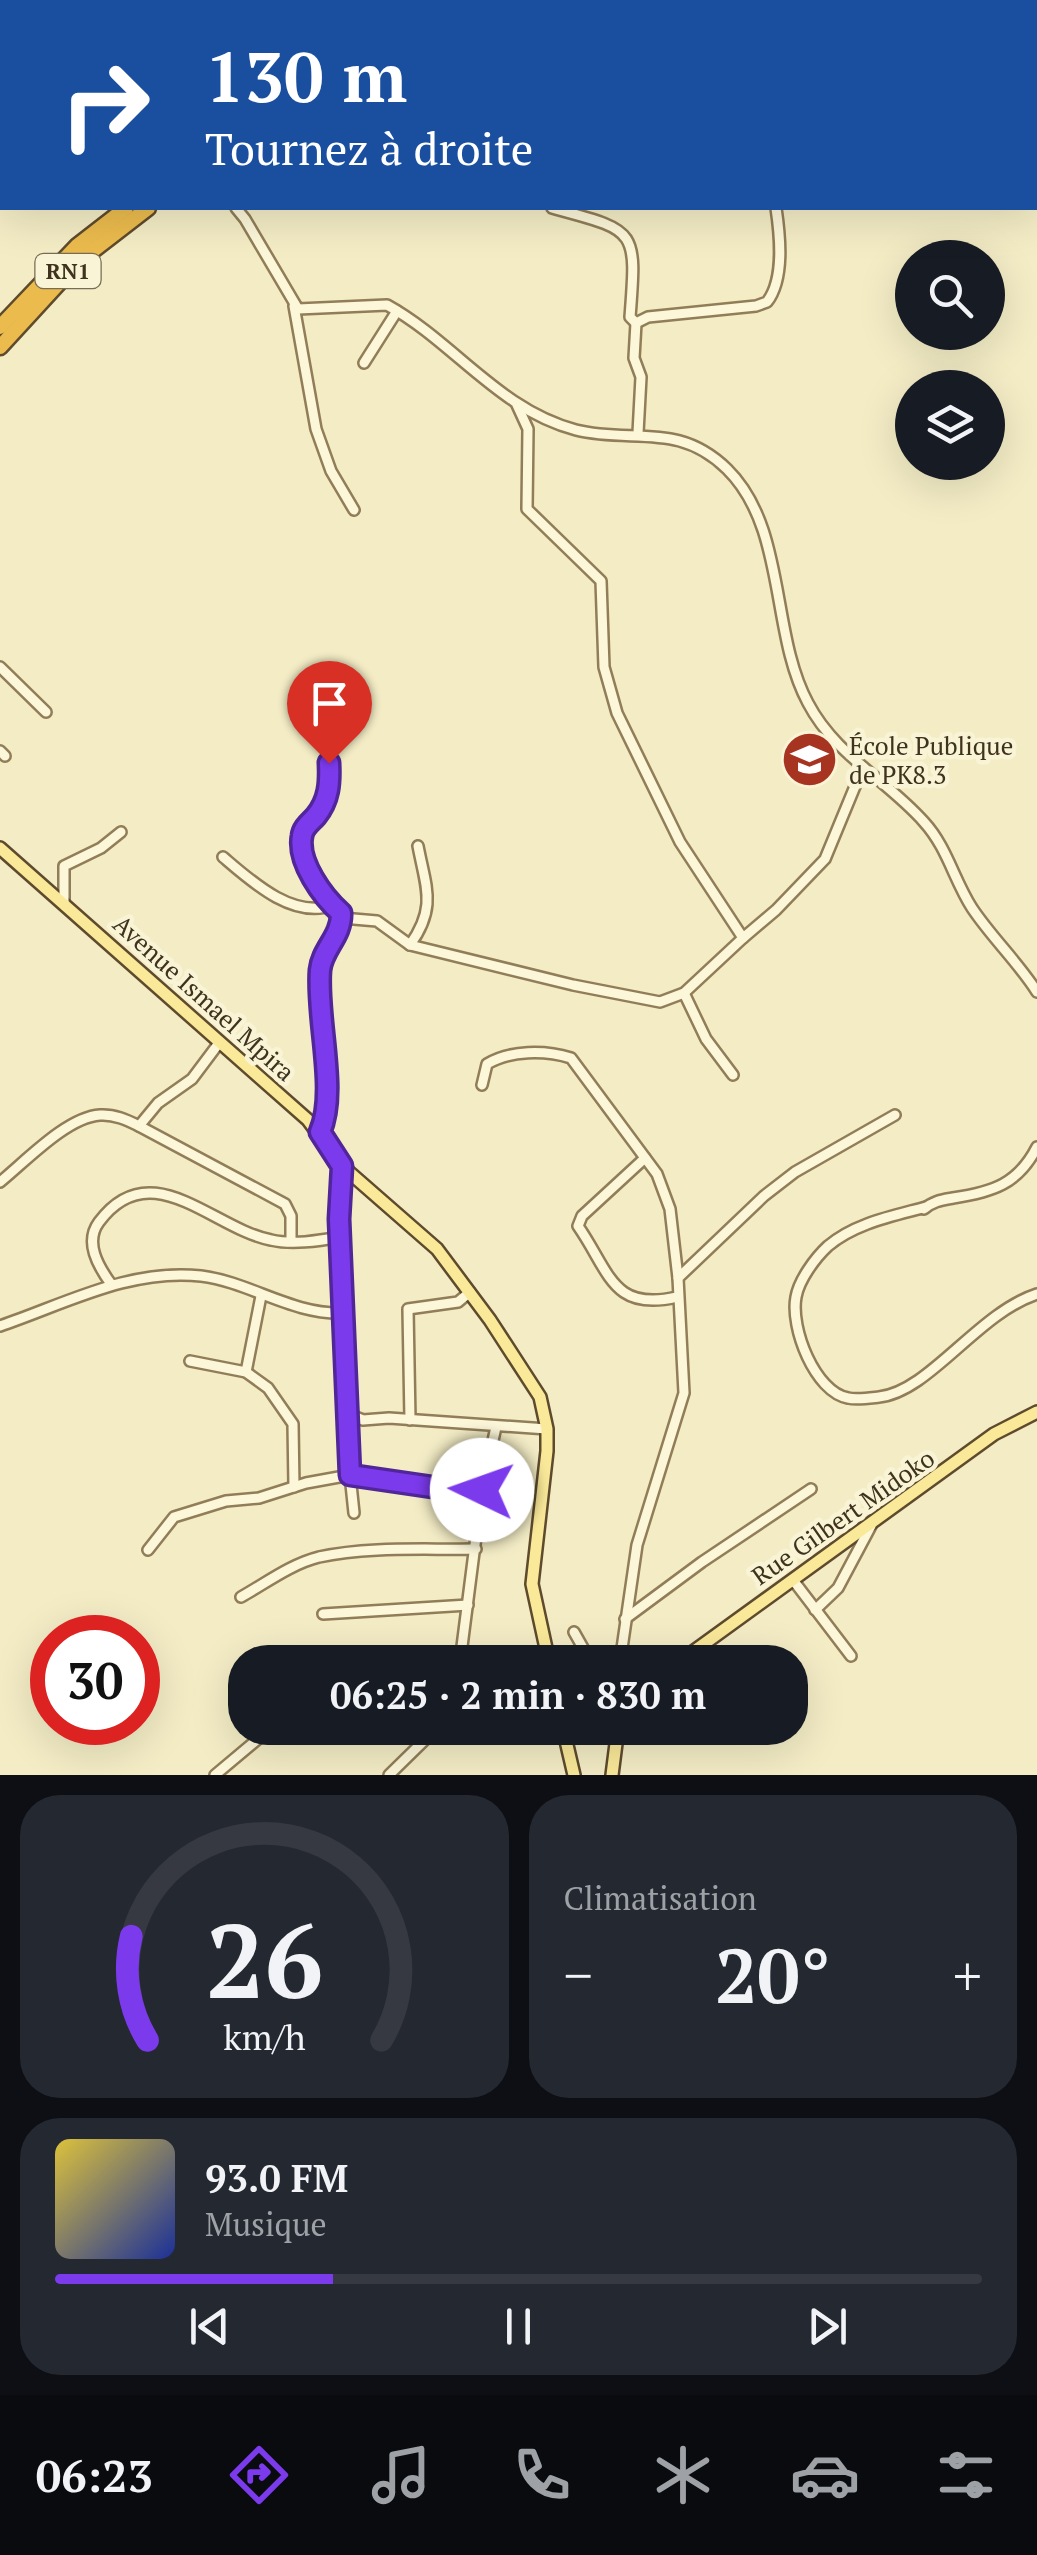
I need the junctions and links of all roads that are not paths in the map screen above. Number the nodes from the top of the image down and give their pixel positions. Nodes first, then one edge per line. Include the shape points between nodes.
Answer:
1 (122, 210) edge
2 (145, 210) edge
3 (238, 210) edge
4 (561, 210) edge
5 (776, 210) edge
6 (294, 306) junction
7 (398, 311) junction
8 (636, 323) junction
9 (2, 324) edge
10 (0, 347) edge
11 (364, 363) dead end
12 (517, 406) junction
13 (638, 434) junction
14 (354, 510) dead end
15 (0, 667) edge
16 (46, 712) dead end
17 (323, 716) dead end
18 (863, 767) junction
19 (121, 832) dead end
20 (418, 846) dead end
21 (0, 848) edge
22 (223, 857) dead end
23 (64, 902) junction
24 (332, 905) junction
25 (342, 918) junction
26 (744, 938) junction
27 (410, 945) junction
28 (1037, 992) edge
29 (684, 993) junction
30 (219, 1043) junction
31 (733, 1075) dead end
32 (482, 1085) dead end
33 (895, 1115) dead end
34 (139, 1126) junction
35 (320, 1132) junction
36 (1037, 1147) edge
37 (645, 1158) junction
38 (342, 1166) junction
39 (0, 1182) edge
40 (340, 1237) junction
41 (291, 1241) junction
42 (678, 1278) junction
43 (111, 1284) junction
44 (470, 1292) junction
45 (1037, 1294) edge
46 (261, 1296) junction
47 (677, 1297) junction
48 (343, 1313) junction
49 (0, 1326) edge
50 (190, 1361) dead end
51 (246, 1372) junction
52 (1037, 1412) edge
53 (346, 1413) junction
54 (410, 1420) junction
55 (496, 1427) junction
56 (547, 1429) junction
57 (350, 1475) junction
58 (294, 1487) junction
59 (811, 1489) dead end
60 (482, 1490) junction
61 (354, 1513) dead end
62 (871, 1525) junction
63 (476, 1549) junction
64 (148, 1550) dead end
65 (794, 1580) junction
66 (242, 1597) dead end
67 (468, 1605) junction
68 (815, 1610) junction
69 (324, 1614) dead end
70 (625, 1619) junction
71 (574, 1632) dead end
72 (462, 1645) edge
73 (545, 1645) edge
74 (702, 1645) edge
75 (851, 1656) dead end
76 (252, 1745) edge
77 (420, 1745) edge
78 (568, 1745) edge
79 (616, 1745) edge
80 (216, 1775) edge
81 (389, 1775) edge
82 (574, 1775) edge
83 (612, 1775) edge

1 - 9 highway, RN1 via 69,253
2 - 10 highway, RN1 via 78,262
3 - 6 street
4 - 8 street via 599,219 628,238 634,258 630,317
5 - 8 street via 776,280 767,302
6 - 7 street via 376,304
6 - 14 street via 316,428
7 - 11 street
7 - 12 street
8 - 13 street
12 - 13 street via 576,430
12 - 26 street via 528,429 527,509 600,580 604,667 617,713 680,842
13 - 18 street via 704,452 746,492 806,701
15 - 16 street
17 - 24 street via 328,793 302,842 317,888
18 - 26 street via 825,859
18 - 28 street via 926,824 970,905
19 - 23 street via 64,866
20 - 27 street via 429,905
21 - 23 main road, Avenue Ismael Mpira
22 - 24 street via 251,883 307,910
23 - 30 main road, Avenue Ismael Mpira
24 - 25 street
25 - 27 street via 377,921
25 - 35 street via 320,964 329,1102
26 - 29 street
27 - 29 street via 660,1002
29 - 31 street
30 - 34 street via 192,1079
30 - 35 main road, Avenue Ismael Mpira
32 - 37 street via 487,1064 499,1057 571,1058
33 - 42 street via 795,1172
34 - 39 street via 101,1115 76,1122
34 - 41 street via 285,1204
35 - 38 main road, Avenue Ismael Mpira
36 - 45 street via 1003,1187 937,1201 846,1233 807,1272 796,1298 797,1322 811,1369 824,1383 846,1398 886,1396 935,1366 987,1320
37 - 42 street via 665,1192
37 - 47 street via 578,1226 626,1294 646,1302
38 - 40 street
38 - 44 main road, Avenue Ismael Mpira via 421,1233
40 - 41 street
40 - 48 street
41 - 43 street via 258,1237 169,1194 141,1194 114,1206 96,1226 92,1239
42 - 47 street
43 - 46 street via 200,1276
43 - 49 street
44 - 54 street via 458,1302 408,1309
44 - 56 main road, Avenue Ismael Mpira via 540,1397
46 - 48 street
46 - 51 street
47 - 70 street via 684,1393 638,1545
48 - 53 street
50 - 51 street
51 - 58 street via 268,1388 292,1424
52 - 62 main road, Rue Gilbert Midoko via 1004,1427
53 - 54 street via 363,1420
53 - 57 street
54 - 55 street
55 - 56 street
55 - 60 street
56 - 73 main road, Avenue Ismael Mpira via 532,1584
57 - 58 street
57 - 60 street
57 - 61 street
58 - 64 street via 174,1517
59 - 70 street
60 - 63 street
62 - 65 main road, Rue Gilbert Midoko
62 - 68 street via 838,1588
63 - 66 street via 319,1557
63 - 67 street
65 - 68 street
65 - 74 main road, Rue Gilbert Midoko
67 - 69 street
67 - 72 street
68 - 75 street
70 - 71 street via 620,1662 587,1655
76 - 80 street
77 - 81 street
78 - 82 main road
79 - 83 main road

